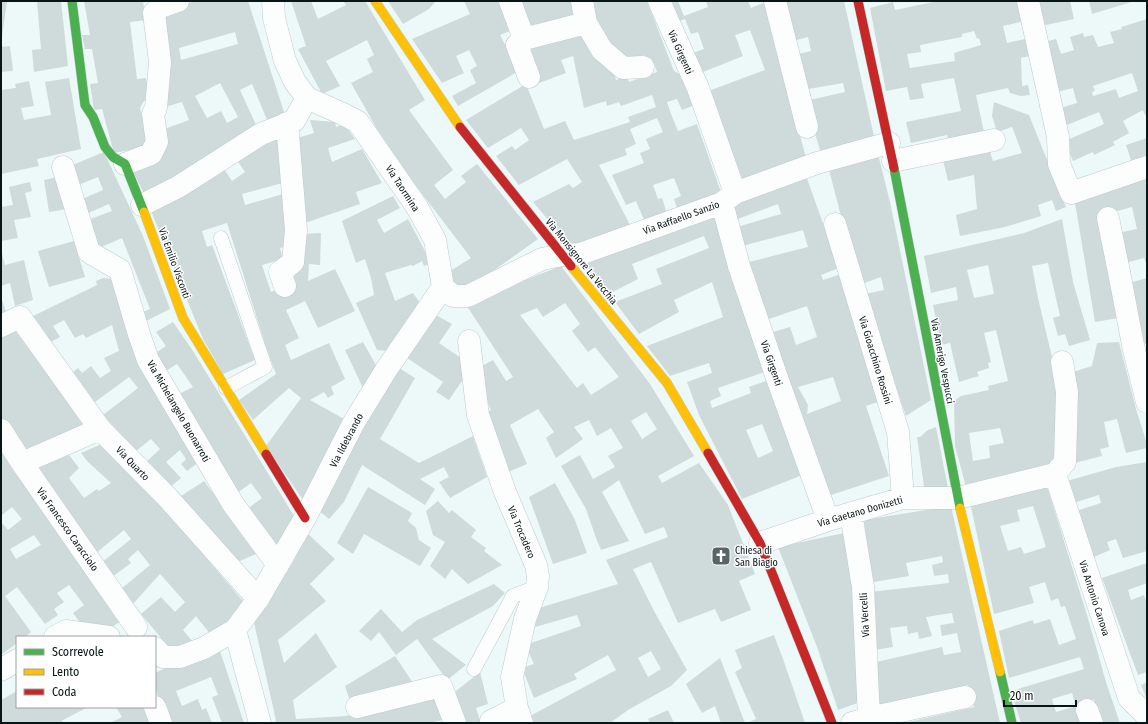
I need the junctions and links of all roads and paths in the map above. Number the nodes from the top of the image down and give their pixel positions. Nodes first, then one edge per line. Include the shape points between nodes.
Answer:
1 (72, 1) edge
2 (178, 1) edge
3 (273, 1) edge
4 (375, 1) edge
5 (510, 1) edge
6 (582, 1) edge
7 (659, 1) edge
8 (775, 1) edge
9 (858, 1) edge
10 (1028, 1) edge
11 (586, 23) junction
12 (524, 39) junction
13 (643, 67) dead end
14 (529, 77) dead end
15 (306, 98) junction
16 (287, 123) junction
17 (806, 127) dead end
18 (994, 140) dead end
19 (891, 152) junction
20 (125, 164) junction
21 (63, 167) dead end
22 (1147, 167) edge
23 (728, 198) junction
24 (142, 205) junction
25 (1108, 218) dead end
26 (835, 224) dead end
27 (221, 238) dead end
28 (562, 255) junction
29 (285, 286) dead end
30 (443, 287) junction
31 (10, 322) edge
32 (469, 341) dead end
33 (1062, 362) dead end
34 (226, 388) junction
35 (1147, 402) edge
36 (100, 429) junction
37 (1, 430) edge
38 (22, 463) junction
39 (1055, 474) junction
40 (903, 498) junction
41 (958, 498) junction
42 (851, 513) junction
43 (305, 518) junction
44 (828, 520) junction
45 (760, 543) junction
46 (278, 565) junction
47 (537, 587) junction
48 (258, 599) junction
49 (236, 630) junction
50 (127, 635) edge
51 (57, 636) edge
52 (156, 649) edge
53 (16, 661) edge
54 (474, 669) dead end
55 (1, 670) edge
56 (965, 697) dead end
57 (357, 706) dead end
58 (155, 708) edge
59 (519, 716) edge
60 (1147, 716) edge
61 (861, 720) edge
62 (161, 723) edge
63 (260, 723) edge
64 (455, 723) edge
65 (492, 723) edge
66 (832, 723) edge
67 (1012, 723) edge

1 - 20 street via 85,105 93,117 105,147 113,157
2 - 20 street via 161,7 154,13 160,62 156,108 153,114 157,142 150,154
3 - 15 street via 274,18 285,61
4 - 28 street, Via Monsignore La Vecchia via 454,120
5 - 12 street
6 - 11 street
7 - 23 street, Via Girgenti via 698,88
8 - 17 street
9 - 19 street, Via Amerigo Vespucci
10 - 22 street via 1058,137 1060,164 1071,193
11 - 12 street
11 - 13 street via 602,50 623,68
12 - 14 street via 517,45
15 - 16 street via 294,121
15 - 30 street, Via Taormina via 358,122 417,207 435,240
16 - 24 street via 261,134 178,187
16 - 29 street via 296,230 293,262 280,272
18 - 19 street, Via Raffaello Sanzio
19 - 23 street, Via Raffaello Sanzio via 816,163
19 - 41 street, Via Amerigo Vespucci
20 - 24 street, Via Emilio Visconti
21 - 46 street, Via Michelangelo Buonarroti via 89,252 120,270 148,360 233,504
23 - 28 street, Via Raffaello Sanzio via 580,254
23 - 44 street, Via Girgenti via 740,266
24 - 34 street, Via Emilio Visconti via 183,318
25 - 35 street
26 - 40 street, Via Gioacchino Rossini via 898,432
27 - 34 lane via 265,367
28 - 30 street via 542,259 468,296 453,296
28 - 45 street, Via Monsignore La Vecchia via 667,383
30 - 43 street, Via Ildebrando via 386,370 353,424
31 - 36 street, Via Quarto
32 - 47 street, Via Trocadero via 478,415 505,492 536,565
33 - 39 street via 1068,392 1065,462
34 - 43 street, Via Emilio Visconti
36 - 38 street
36 - 48 street, Via Quarto via 168,498
37 - 38 street, Via Francesco Caracciolo
38 - 50 street, Via Francesco Caracciolo
39 - 41 street, Via Gaetano Donizetti
39 - 60 street, Via Antonio Canova via 1128,698
40 - 41 street, Via Gaetano Donizetti
40 - 42 street, Via Gaetano Donizetti
41 - 67 street, Via Amerigo Vespucci
42 - 44 street, Via Gaetano Donizetti
42 - 61 street, Via Vercelli via 863,587
43 - 46 street, Via Ildebrando
44 - 45 street, Via Gaetano Donizetti
45 - 66 street, Via Monsignore La Vecchia
46 - 48 street, Via Ildebrando
47 - 54 lane via 513,596
47 - 59 street, Via Trocadero via 525,619 512,677
48 - 49 street, Via Ildebrando
49 - 52 street via 204,648 180,657 163,656
49 - 63 street
50 - 51 street via 66,631
53 - 55 street
56 - 61 street
57 - 64 street via 441,686
58 - 62 street
59 - 65 street via 491,721

